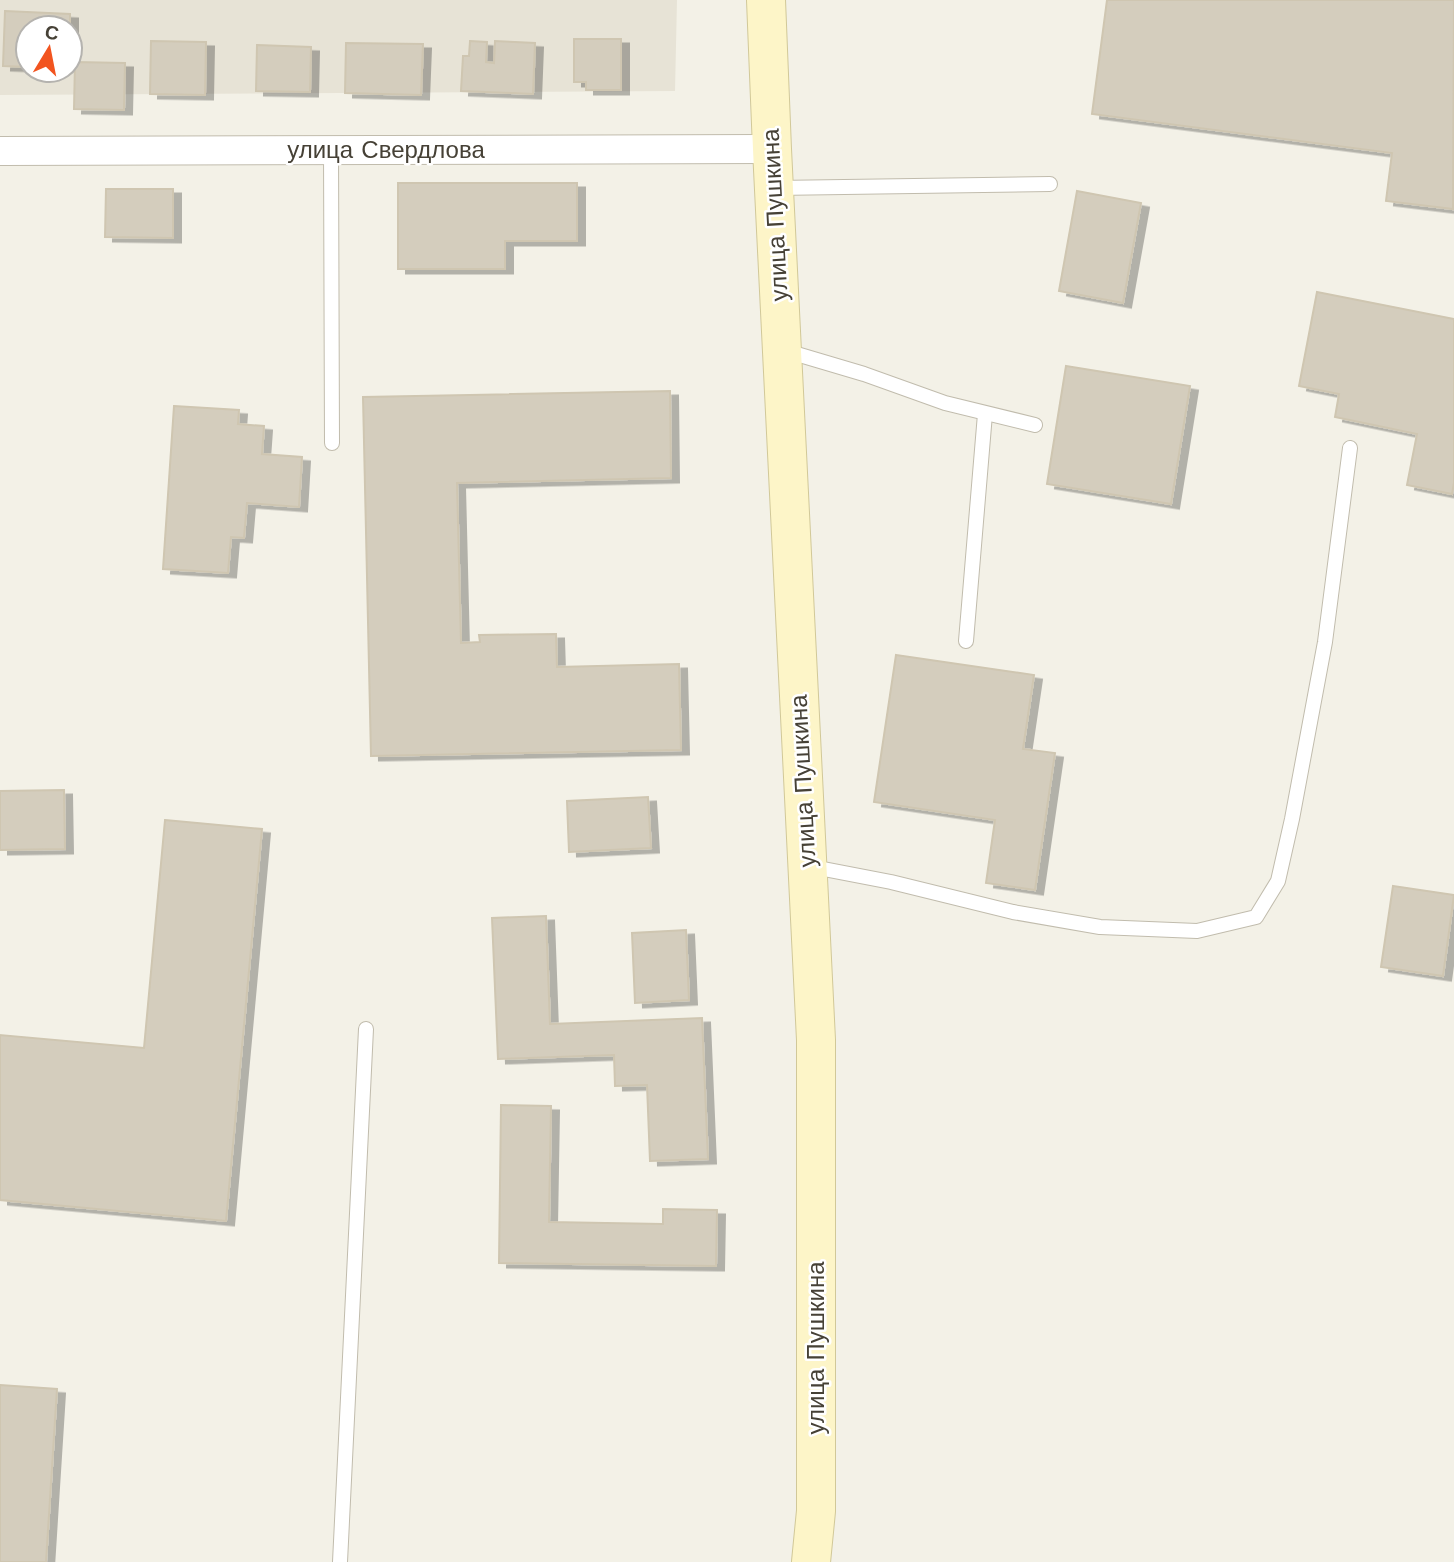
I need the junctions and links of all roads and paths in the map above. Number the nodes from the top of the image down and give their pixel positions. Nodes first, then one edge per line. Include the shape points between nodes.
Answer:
1 (766, 0) edge
2 (772, 149) junction
3 (331, 150) junction
4 (0, 151) edge
5 (1050, 184) dead end
6 (774, 188) junction
7 (782, 350) junction
8 (985, 414) junction
9 (1035, 425) dead end
10 (332, 443) dead end
11 (1350, 448) dead end
12 (966, 642) dead end
13 (807, 865) junction
14 (366, 1029) dead end
15 (340, 1562) edge
16 (811, 1562) edge

1 - 2 street, улица Пушкина
2 - 3 street, улица Свердлова
2 - 6 street, улица Пушкина
3 - 4 street, улица Свердлова
3 - 10 lane
5 - 6 lane
6 - 7 street, улица Пушкина
7 - 8 lane
7 - 13 street, улица Пушкина
8 - 9 lane
8 - 12 lane
11 - 13 lane via 1325,642 1292,819 1278,881 1256,917 1197,931 1100,927
13 - 16 street, улица Пушкина via 816,1040 816,1511
14 - 15 lane

